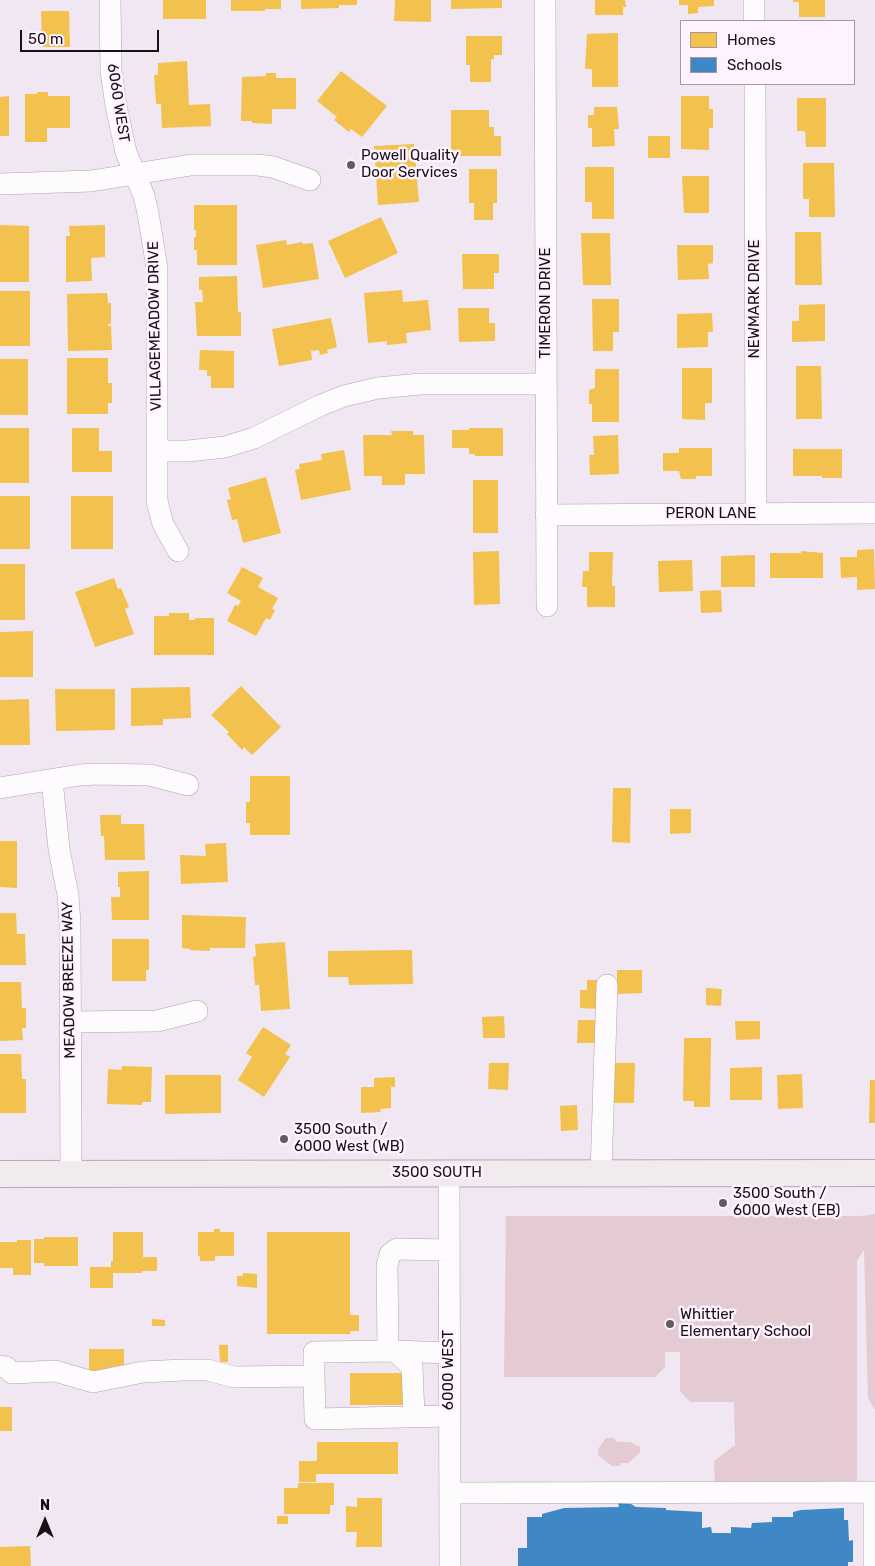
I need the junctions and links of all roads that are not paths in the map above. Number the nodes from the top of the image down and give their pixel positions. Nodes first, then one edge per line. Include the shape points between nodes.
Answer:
1 (110, 0) edge
2 (545, 0) edge
3 (754, 0) edge
4 (754, 20) edge
5 (755, 85) edge
6 (135, 174) junction
7 (310, 180) dead end
8 (0, 184) edge
9 (546, 384) junction
10 (157, 451) junction
11 (875, 513) edge
12 (756, 514) junction
13 (546, 515) junction
14 (178, 551) dead end
15 (546, 606) dead end
16 (52, 780) junction
17 (188, 785) dead end
18 (0, 788) edge
19 (606, 985) dead end
20 (197, 1011) dead end
21 (70, 1022) junction
22 (449, 1173) junction
23 (601, 1173) junction
24 (875, 1173) edge
25 (0, 1174) edge
26 (71, 1174) junction
27 (449, 1250) junction
28 (395, 1351) junction
29 (449, 1353) junction
30 (0, 1366) edge
31 (314, 1376) junction
32 (414, 1416) junction
33 (449, 1416) junction
34 (450, 1493) junction
35 (875, 1493) edge
36 (450, 1566) edge
37 (874, 1566) edge

1 - 6 street, 6060 WEST via 113,89 126,152
2 - 9 street, TIMERON DRIVE
3 - 4 street
5 - 12 street, NEWMARK DRIVE
6 - 7 street via 179,166 258,165 288,171
6 - 8 street via 74,182
6 - 10 street, VILLAGEMEADOW DRIVE via 148,213 156,268
9 - 10 street via 420,384 378,388 344,396 254,438 225,447
9 - 13 street, TIMERON DRIVE
10 - 14 street, VILLAGEMEADOW DRIVE via 159,513
11 - 12 street, PERON LANE
12 - 13 street, PERON LANE
13 - 15 street, TIMERON DRIVE
16 - 17 street via 80,775 142,774
16 - 18 street
16 - 21 street, MEADOW BREEZE WAY via 70,915
19 - 23 street
20 - 21 street via 147,1022
21 - 26 street, MEADOW BREEZE WAY
22 - 23 main road, 3500 SOUTH
22 - 26 main road, 3500 SOUTH
22 - 27 street, 6000 WEST
23 - 24 main road, 3500 SOUTH
25 - 26 main road, 3500 SOUTH
27 - 28 street via 396,1249 390,1254 387,1266 388,1345
27 - 29 street, 6000 WEST
28 - 29 street
28 - 31 street via 314,1352
28 - 32 street via 412,1367
29 - 33 street, 6000 WEST
30 - 31 street via 12,1373 55,1371 94,1382 143,1372 183,1370 208,1370 234,1377
31 - 32 street via 314,1419
32 - 33 street
33 - 34 street, 6000 WEST
34 - 35 street
34 - 36 street, 6000 WEST
35 - 37 street

